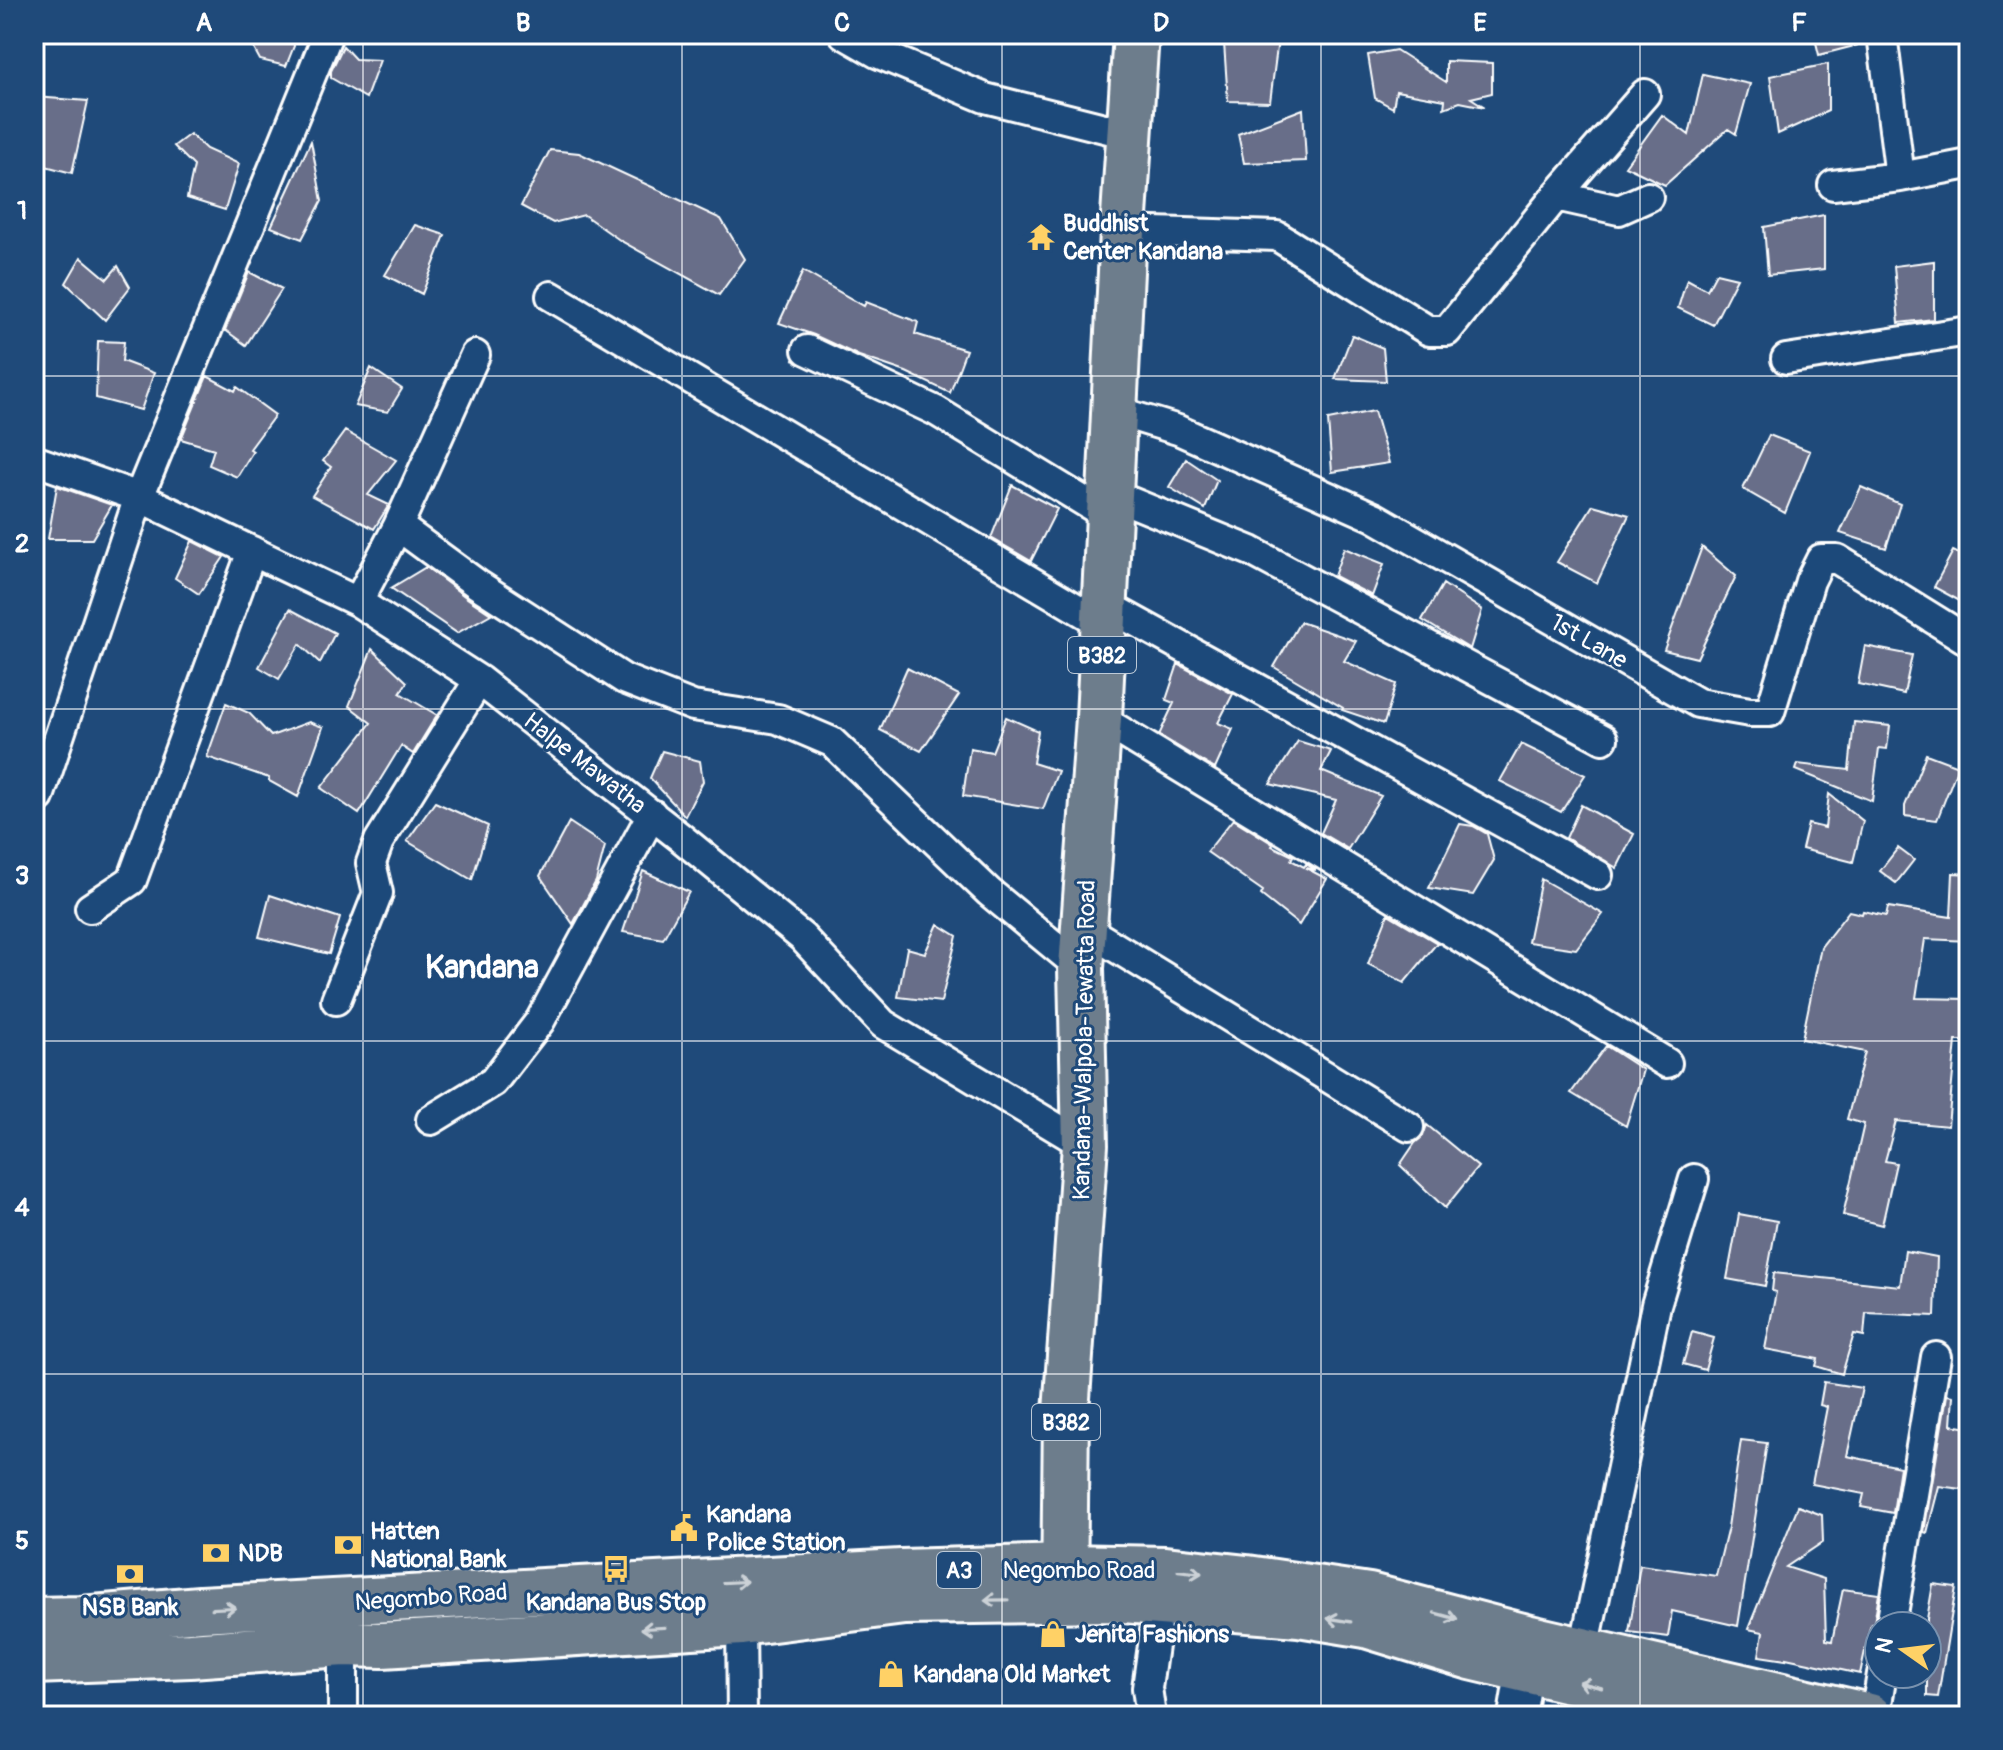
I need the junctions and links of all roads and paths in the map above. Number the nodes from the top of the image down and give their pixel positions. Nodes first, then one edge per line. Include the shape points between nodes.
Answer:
1 (328, 34) edge
2 (844, 34) edge
3 (1136, 34) edge
4 (1882, 34) edge
5 (1645, 94) dead end
6 (1128, 134) junction
7 (1969, 164) edge
8 (1900, 177) junction
9 (1833, 185) dead end
10 (1556, 196) junction
11 (1648, 197) dead end
12 (1123, 231) junction
13 (551, 296) dead end
14 (1969, 331) edge
15 (807, 350) dead end
16 (475, 355) dead end
17 (1786, 359) dead end
18 (1113, 410) junction
19 (34, 460) edge
20 (139, 497) junction
21 (1109, 504) junction
22 (398, 526) junction
23 (252, 551) junction
24 (358, 602) junction
25 (1104, 614) junction
26 (1969, 641) edge
27 (479, 680) junction
28 (1099, 718) junction
29 (1603, 739) dead end
30 (39, 797) dead end
31 (652, 814) junction
32 (1598, 875) dead end
33 (90, 908) dead end
34 (1083, 948) junction
35 (336, 1000) dead end
36 (1667, 1063) dead end
37 (431, 1120) dead end
38 (1409, 1127) dead end
39 (1085, 1145) junction
40 (1694, 1179) dead end
41 (1936, 1357) dead end
42 (1065, 1583) junction
43 (1159, 1603) junction
44 (1894, 1610) edge
45 (34, 1620) edge
46 (741, 1623) junction
47 (343, 1644) junction
48 (1584, 1649) junction
49 (1527, 1653) junction
50 (34, 1661) edge
51 (1879, 1690) edge
52 (343, 1716) edge
53 (742, 1716) edge
54 (1151, 1716) edge
55 (1517, 1716) edge
56 (1721, 1716) edge
57 (1869, 1716) edge
58 (1875, 1716) edge

1 - 20 street
2 - 6 street via 985,98
3 - 6 main road, Kandana-Walpola-Tewatta Road / B382
4 - 8 street
5 - 10 street
6 - 12 main road, Kandana-Walpola-Tewatta Road / B382
7 - 8 street
8 - 9 street
10 - 11 street via 1619,210
10 - 12 street via 1447,331 1429,331 1277,236
12 - 18 main road, Kandana-Walpola-Tewatta Road / B382
13 - 25 street
14 - 17 street
15 - 21 street via 936,411
16 - 22 street
18 - 21 main road, Kandana-Walpola-Tewatta Road / B382
18 - 26 street, 1st Lane via 1178,430 1374,517 1698,703 1770,712 1821,559 1837,559
19 - 20 street, Halpe Mawatha
20 - 23 street, Halpe Mawatha
20 - 30 street
21 - 25 main road, Kandana-Walpola-Tewatta Road / B382
21 - 29 street via 1251,551
22 - 24 street
22 - 34 street via 624,679 693,706 778,719 832,742 989,892
23 - 24 street, Halpe Mawatha
23 - 33 street via 132,880
24 - 27 street, Halpe Mawatha
25 - 28 main road, Kandana-Walpola-Tewatta Road / B382
25 - 32 street
27 - 31 street, Halpe Mawatha
27 - 35 street via 379,841 371,863 378,893
28 - 34 main road, Kandana-Walpola-Tewatta Road / B382
28 - 36 street
31 - 37 street via 540,1021 493,1082
31 - 39 street, Halpe Mawatha via 802,937 883,1024
34 - 38 street
34 - 39 main road, Kandana-Walpola-Tewatta Road / B382
39 - 42 main road, Kandana-Walpola-Tewatta Road / B382 via 1067,1399
40 - 48 street via 1656,1305
41 - 44 street
42 - 43 main road, Negombo Road / A3 via 1111,1599
45 -> 42 main road, Negombo Road / A3 via 901,1572
42 -> 46 main road, Negombo Road / A3
42 -> 49 main road, Negombo Road / A3 via 1165,1569 1312,1586 1369,1596
49 -> 43 main road, Negombo Road / A3 via 1471,1657 1366,1625
43 - 54 street via 1147,1688
46 -> 47 main road, Negombo Road / A3
46 - 53 street
47 - 50 main road, Negombo Road / A3
47 - 52 street
48 - 49 main road, Negombo Road / A3
48 - 57 main road, Negombo Road / A3
49 - 55 street
56 -> 49 main road, Negombo Road / A3
51 - 58 street

